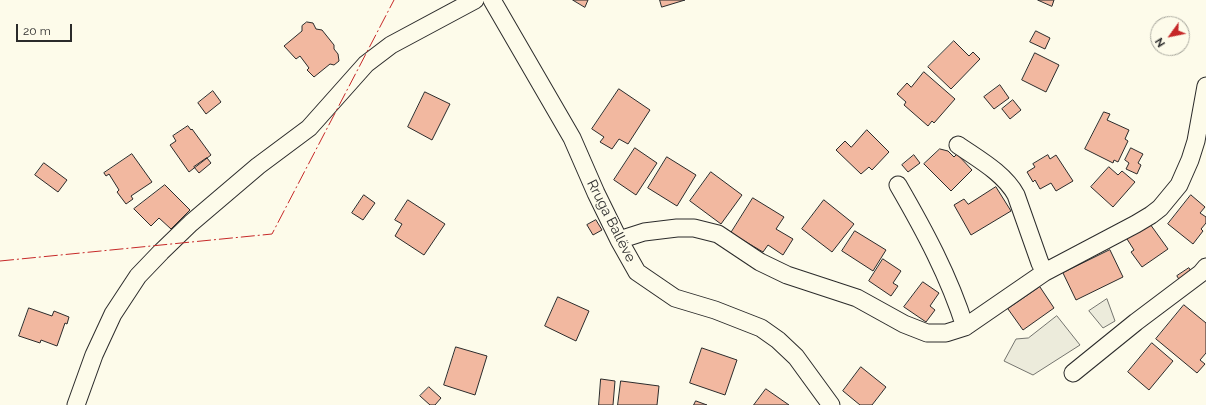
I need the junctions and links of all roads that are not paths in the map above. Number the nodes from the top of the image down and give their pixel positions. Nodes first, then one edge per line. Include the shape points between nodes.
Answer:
1 (475, 0) edge
2 (492, 0) edge
3 (1206, 86) edge
4 (958, 145) dead end
5 (898, 185) dead end
6 (619, 240) junction
7 (1206, 267) edge
8 (1045, 272) junction
9 (965, 327) junction
10 (1073, 373) dead end
11 (76, 405) edge
12 (831, 405) edge

1 - 11 street via 391,45 366,64 308,128 258,166 161,252 138,276 113,314 94,355
2 - 6 street, Rruga Ballëve via 572,138
3 - 8 street via 1196,142 1179,186 1169,198 1151,215
4 - 8 street via 1011,186
5 - 9 street via 937,255
6 - 9 street via 661,229 694,228 718,234 760,262 787,275 857,298 904,324 927,333 946,333
6 - 12 street, Rruga Ballëve via 637,272 676,298 761,328 778,340 796,356
7 - 10 street
8 - 9 street

